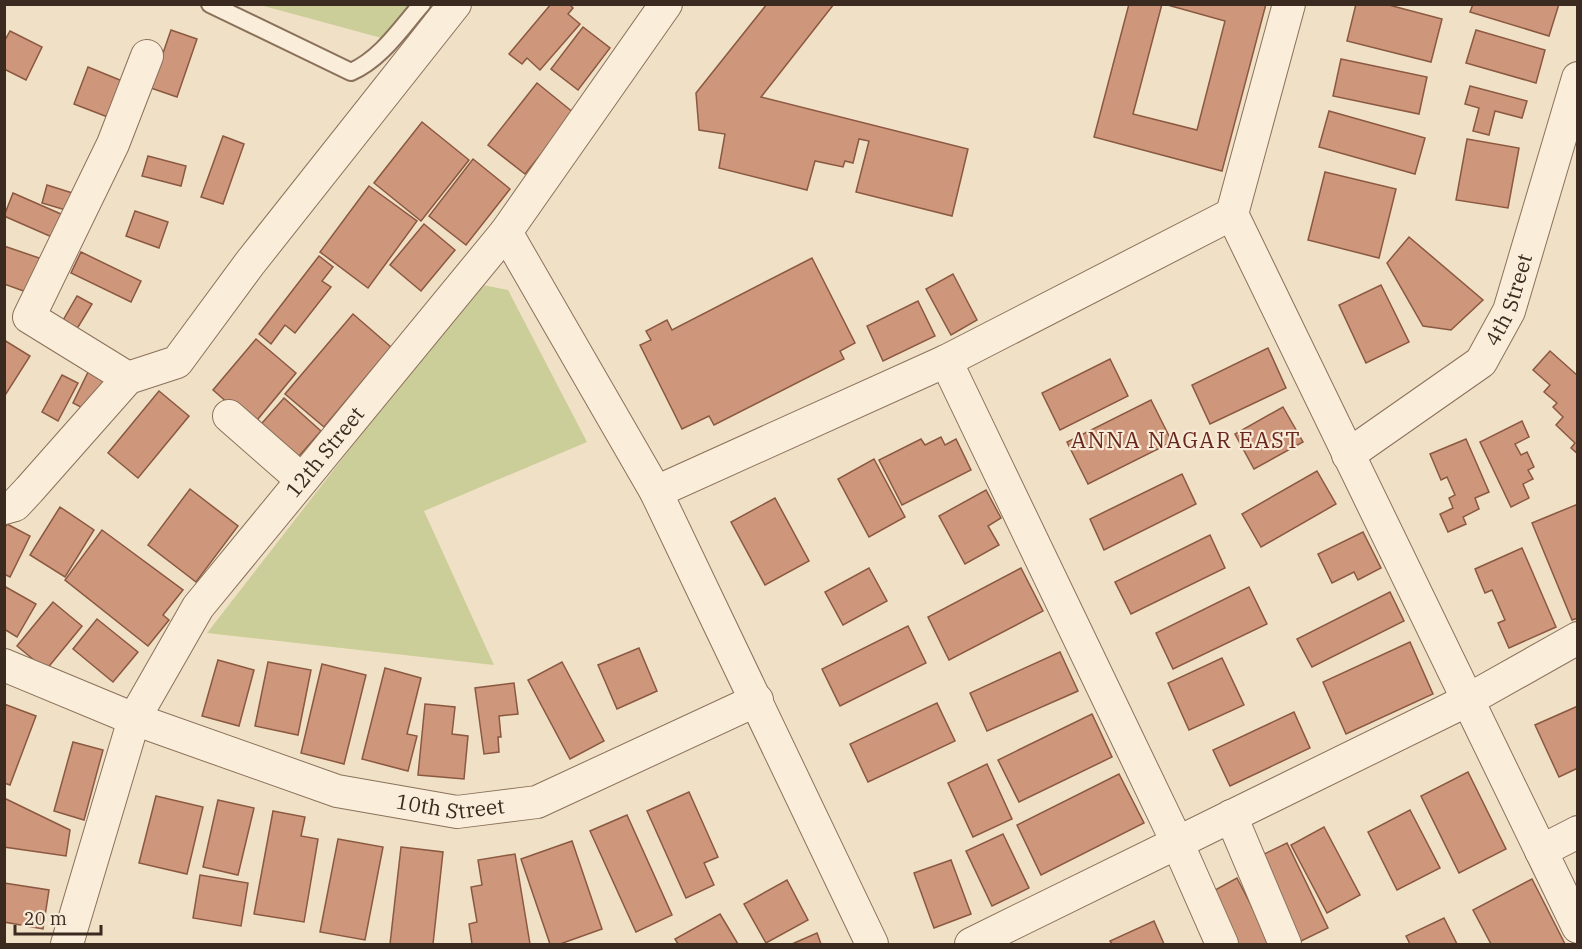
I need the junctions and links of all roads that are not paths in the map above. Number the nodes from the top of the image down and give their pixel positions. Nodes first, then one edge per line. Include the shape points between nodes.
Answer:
1 (210, 4) edge
2 (422, 4) edge
3 (455, 4) edge
4 (666, 4) edge
5 (1289, 4) edge
6 (147, 56) dead end
7 (1578, 78) edge
8 (1232, 214) junction
9 (506, 232) junction
10 (946, 361) junction
11 (128, 378) junction
12 (229, 416) dead end
13 (1348, 455) junction
14 (302, 480) junction
15 (656, 492) junction
16 (4, 508) edge
17 (1578, 638) edge
18 (4, 665) edge
19 (757, 700) junction
20 (1466, 701) junction
21 (134, 719) junction
22 (1231, 816) junction
23 (1578, 832) edge
24 (1178, 842) junction
25 (1541, 851) junction
26 (1578, 927) edge
27 (67, 945) edge
28 (872, 945) edge
29 (971, 945) edge
30 (1222, 945) edge
31 (1285, 945) edge

1 - 2 lane via 351,72 376,57
3 - 11 street via 250,263 177,362
4 - 9 street, 12th Street
5 - 8 street
6 - 11 street via 113,144 29,317
7 - 13 street, 4th Street via 1509,311 1481,362
8 - 10 street
8 - 13 street
9 - 14 street, 12th Street
9 - 15 street
10 - 15 street
10 - 24 street
11 - 16 street via 15,505
12 - 14 street
13 - 20 street
14 - 21 street, 12th Street via 198,607
15 - 19 street
17 - 20 street
18 - 21 street, 10th Street
19 - 21 street, 10th Street via 537,802 457,812 337,791
19 - 28 street
20 - 22 street
20 - 25 street
21 - 27 street, 12th Street
22 - 24 street
22 - 31 street
23 - 25 street
24 - 29 street
24 - 30 street
25 - 26 street

